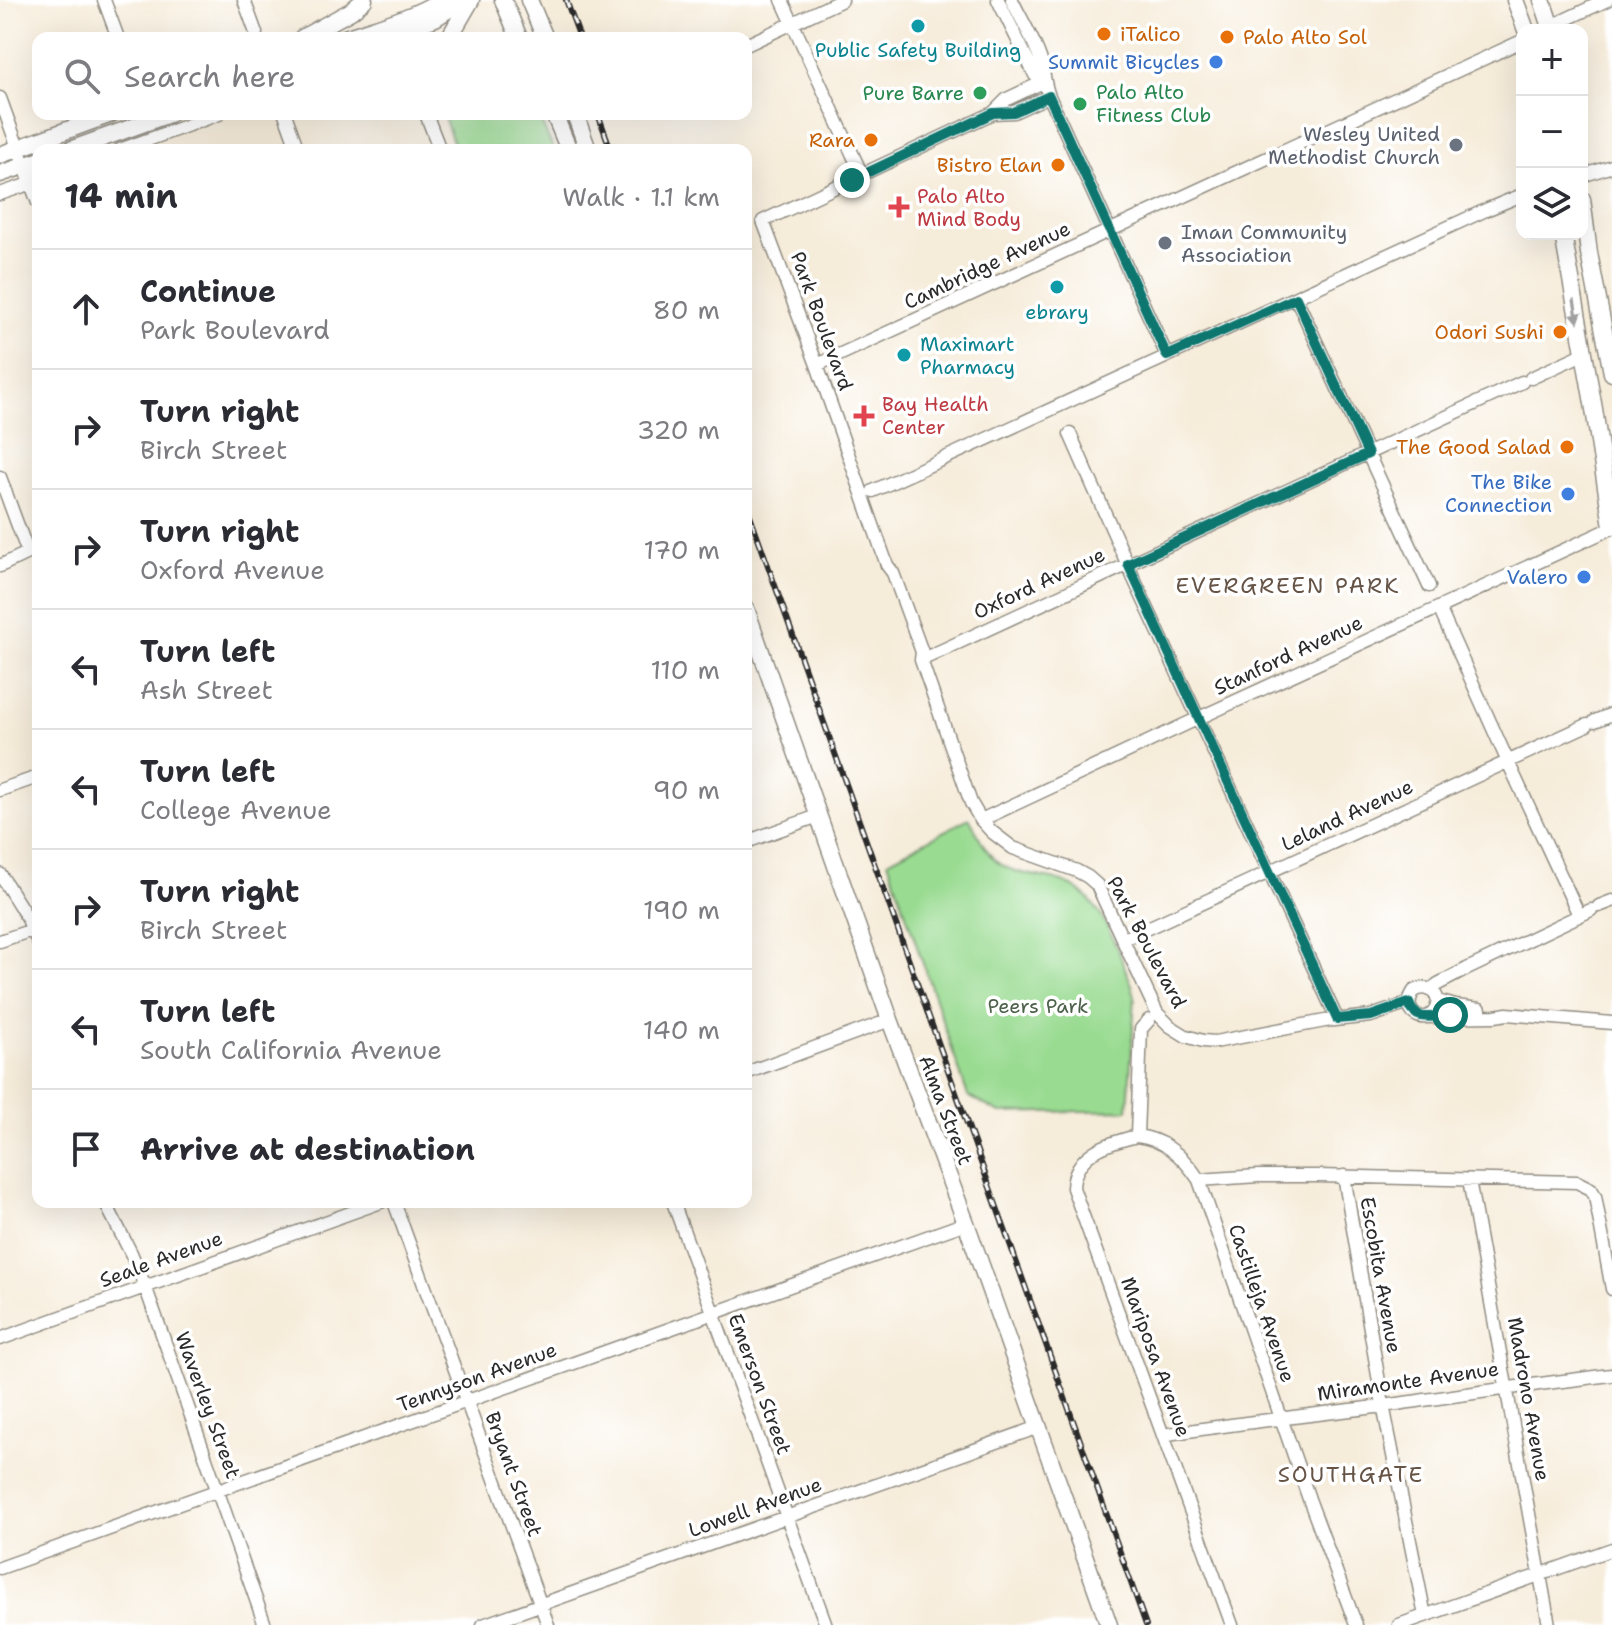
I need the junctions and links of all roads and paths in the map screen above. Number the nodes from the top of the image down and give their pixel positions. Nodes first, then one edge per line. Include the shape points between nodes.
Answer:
1 (104, 0) edge
2 (244, 0) edge
3 (364, 0) edge
4 (441, 0) edge
5 (463, 0) edge
6 (471, 0) edge
7 (529, 0) edge
8 (782, 0) edge
9 (842, 0) edge
10 (998, 0) edge
11 (1012, 0) edge
12 (1515, 0) edge
13 (1542, 0) edge
14 (1607, 0) edge
15 (504, 4) edge
16 (792, 23) junction
17 (1524, 24) edge
18 (1548, 24) edge
19 (1557, 24) edge
20 (116, 32) edge
21 (256, 32) edge
22 (313, 32) edge
23 (362, 32) edge
24 (398, 32) edge
25 (452, 32) edge
26 (511, 32) edge
27 (516, 32) edge
28 (542, 32) edge
29 (752, 42) edge
30 (1516, 44) edge
31 (1043, 82) junction
32 (1049, 96) junction
33 (0, 98) edge
34 (993, 113) junction
35 (102, 120) edge
36 (152, 120) edge
37 (206, 120) edge
38 (287, 120) edge
39 (428, 120) edge
40 (556, 120) edge
41 (577, 120) edge
42 (67, 144) edge
43 (86, 144) edge
44 (156, 144) edge
45 (296, 144) edge
46 (438, 144) edge
47 (566, 144) edge
48 (586, 144) edge
49 (0, 155) edge
50 (1612, 166) edge
51 (31, 169) edge
52 (0, 174) edge
53 (862, 175) junction
54 (1588, 175) edge
55 (0, 194) edge
56 (1516, 197) edge
57 (1111, 230) junction
58 (1564, 240) edge
59 (1587, 240) edge
60 (1296, 298) junction
61 (1583, 354) junction
62 (1610, 354) edge
63 (1167, 356) junction
64 (817, 365) junction
65 (1612, 373) edge
66 (1070, 434) dead end
67 (1368, 454) junction
68 (0, 477) edge
69 (873, 491) dead end
70 (1612, 527) edge
71 (32, 548) edge
72 (32, 550) edge
73 (1128, 564) junction
74 (0, 566) edge
75 (1429, 586) dead end
76 (1439, 608) junction
77 (752, 628) edge
78 (921, 660) junction
79 (1612, 714) edge
80 (1199, 718) junction
81 (1508, 762) junction
82 (32, 779) edge
83 (0, 790) edge
84 (818, 816) junction
85 (981, 820) junction
86 (752, 840) edge
87 (1269, 873) junction
88 (0, 874) edge
89 (1612, 901) edge
90 (1590, 910) junction
91 (32, 926) edge
92 (32, 934) edge
93 (1124, 939) junction
94 (0, 941) edge
95 (1431, 990) junction
96 (1438, 1001) junction
97 (1409, 1003) junction
98 (1507, 1014) junction
99 (1428, 1017) junction
100 (1337, 1019) junction
101 (890, 1020) junction
102 (1149, 1020) dead end
103 (1612, 1023) edge
104 (752, 1071) edge
105 (1137, 1136) junction
106 (1344, 1176) junction
107 (1199, 1180) junction
108 (1469, 1180) junction
109 (108, 1208) edge
110 (364, 1208) edge
111 (396, 1208) edge
112 (675, 1208) edge
113 (966, 1223) junction
114 (145, 1286) junction
115 (1612, 1289) edge
116 (714, 1314) junction
117 (0, 1339) edge
118 (1612, 1375) edge
119 (1506, 1388) junction
120 (467, 1402) junction
121 (1383, 1405) junction
122 (1281, 1417) junction
123 (1039, 1427) junction
124 (1163, 1435) junction
125 (218, 1491) junction
126 (787, 1517) junction
127 (1612, 1549) edge
128 (0, 1568) edge
129 (1540, 1575) junction
130 (541, 1605) junction
131 (1425, 1616) junction
132 (265, 1625) edge
133 (483, 1625) edge
134 (548, 1625) edge
135 (826, 1625) edge
136 (1109, 1625) edge
137 (1232, 1625) edge
138 (1356, 1625) edge
139 (1399, 1625) edge
140 (1549, 1625) edge

1 - 20 street
2 - 21 street
3 - 22 main road
4 - 23 main road
5 - 24 main road
6 - 25 main road
7 - 28 main road
8 - 16 street
9 - 16 street
10 - 31 street
11 - 31 street via 1040,57
12 - 17 main road
13 - 18 main road
14 - 19 street
15 - 26 main road
15 - 27 main road
16 - 29 street
16 - 53 street
30 - 57 street, Cambridge Avenue
31 - 32 street
31 - 34 street via 1007,99
32 - 34 street via 1014,112
32 - 57 street
33 - 51 street
34 - 53 street
35 - 42 main road
36 - 43 main road
37 - 44 street
38 - 45 street
39 - 46 street
40 - 47 main road
41 - 48 main road
49 - 51 main road
50 - 54 street
51 - 52 main road
51 - 55 street
53 - 64 street, Park Boulevard via 763,221
56 - 60 street
57 - 63 street
57 - 64 street, Cambridge Avenue
58 -> 61 main road
59 - 62 main road
60 - 63 street
60 - 67 street
61 - 67 street, Oxford Avenue
61 - 70 main road
62 - 65 main road
63 - 69 street
64 - 78 street, Park Boulevard
66 - 73 street
67 - 73 street, Oxford Avenue
67 - 75 street
68 - 71 street
70 - 76 street, Stanford Avenue
72 - 74 street
73 - 78 street, Oxford Avenue
73 - 80 street
76 - 80 street, Stanford Avenue
76 - 81 street
77 - 84 main road, Alma Street
78 - 85 street, Park Boulevard
79 - 81 street, Leland Avenue
80 - 85 street, Stanford Avenue
80 - 87 street
81 - 87 street, Leland Avenue
81 - 90 street
82 - 83 street
84 - 86 street
84 - 101 main road, Alma Street
85 - 93 street, Park Boulevard via 1013,848 1093,880
87 - 93 street, Leland Avenue
87 - 100 street
88 - 91 street
89 - 90 street
90 - 95 street
92 - 94 street
93 - 100 street, Park Boulevard via 1157,1013 1191,1038 1215,1042
95 - 96 street
95 - 97 street, Park Boulevard via 1418,989
96 - 98 street
96 - 99 street
97 - 99 street via 1415,1015
97 - 100 street, Park Boulevard via 1371,1016
98 - 99 street
98 - 103 street
101 - 104 street
101 - 113 main road, Alma Street
102 - 105 street via 1141,1029
105 - 107 street, Castilleja Avenue via 1166,1144
105 - 124 street, Mariposa Avenue via 1083,1159 1073,1188
106 - 107 street
106 - 108 street
106 - 121 street, Escobita Avenue
107 - 122 street, Castilleja Avenue
108 - 115 street via 1569,1181 1591,1189
108 - 119 street, Madrono Avenue
109 - 114 street, Waverley Street
110 - 114 street, Seale Avenue
111 - 120 street, Bryant Street
112 - 116 street, Emerson Street
113 - 116 street, Tennyson Avenue
113 - 123 main road, Alma Street
114 - 117 street, Seale Avenue
114 - 125 street, Waverley Street
116 - 120 street, Tennyson Avenue
116 - 126 street, Emerson Street
118 - 119 street, Miramonte Avenue
119 - 121 street, Miramonte Avenue
119 - 129 street, Madrono Avenue
120 - 125 street, Tennyson Avenue
120 - 130 street, Bryant Street
121 - 122 street, Miramonte Avenue
121 - 131 street, Escobita Avenue
122 - 124 street, Miramonte Avenue
122 - 138 street, Castilleja Avenue
123 - 126 street, Lowell Avenue
123 - 136 main road, Alma Street
124 - 137 street, Mariposa Avenue
125 - 128 street, Tennyson Avenue
125 - 132 street, Waverley Street
126 - 130 street, Lowell Avenue
126 - 135 street, Emerson Street
127 - 129 street
129 - 131 street
129 - 140 street, Madrono Avenue
130 - 133 street, Lowell Avenue
130 - 134 street, Bryant Street
131 - 139 street

